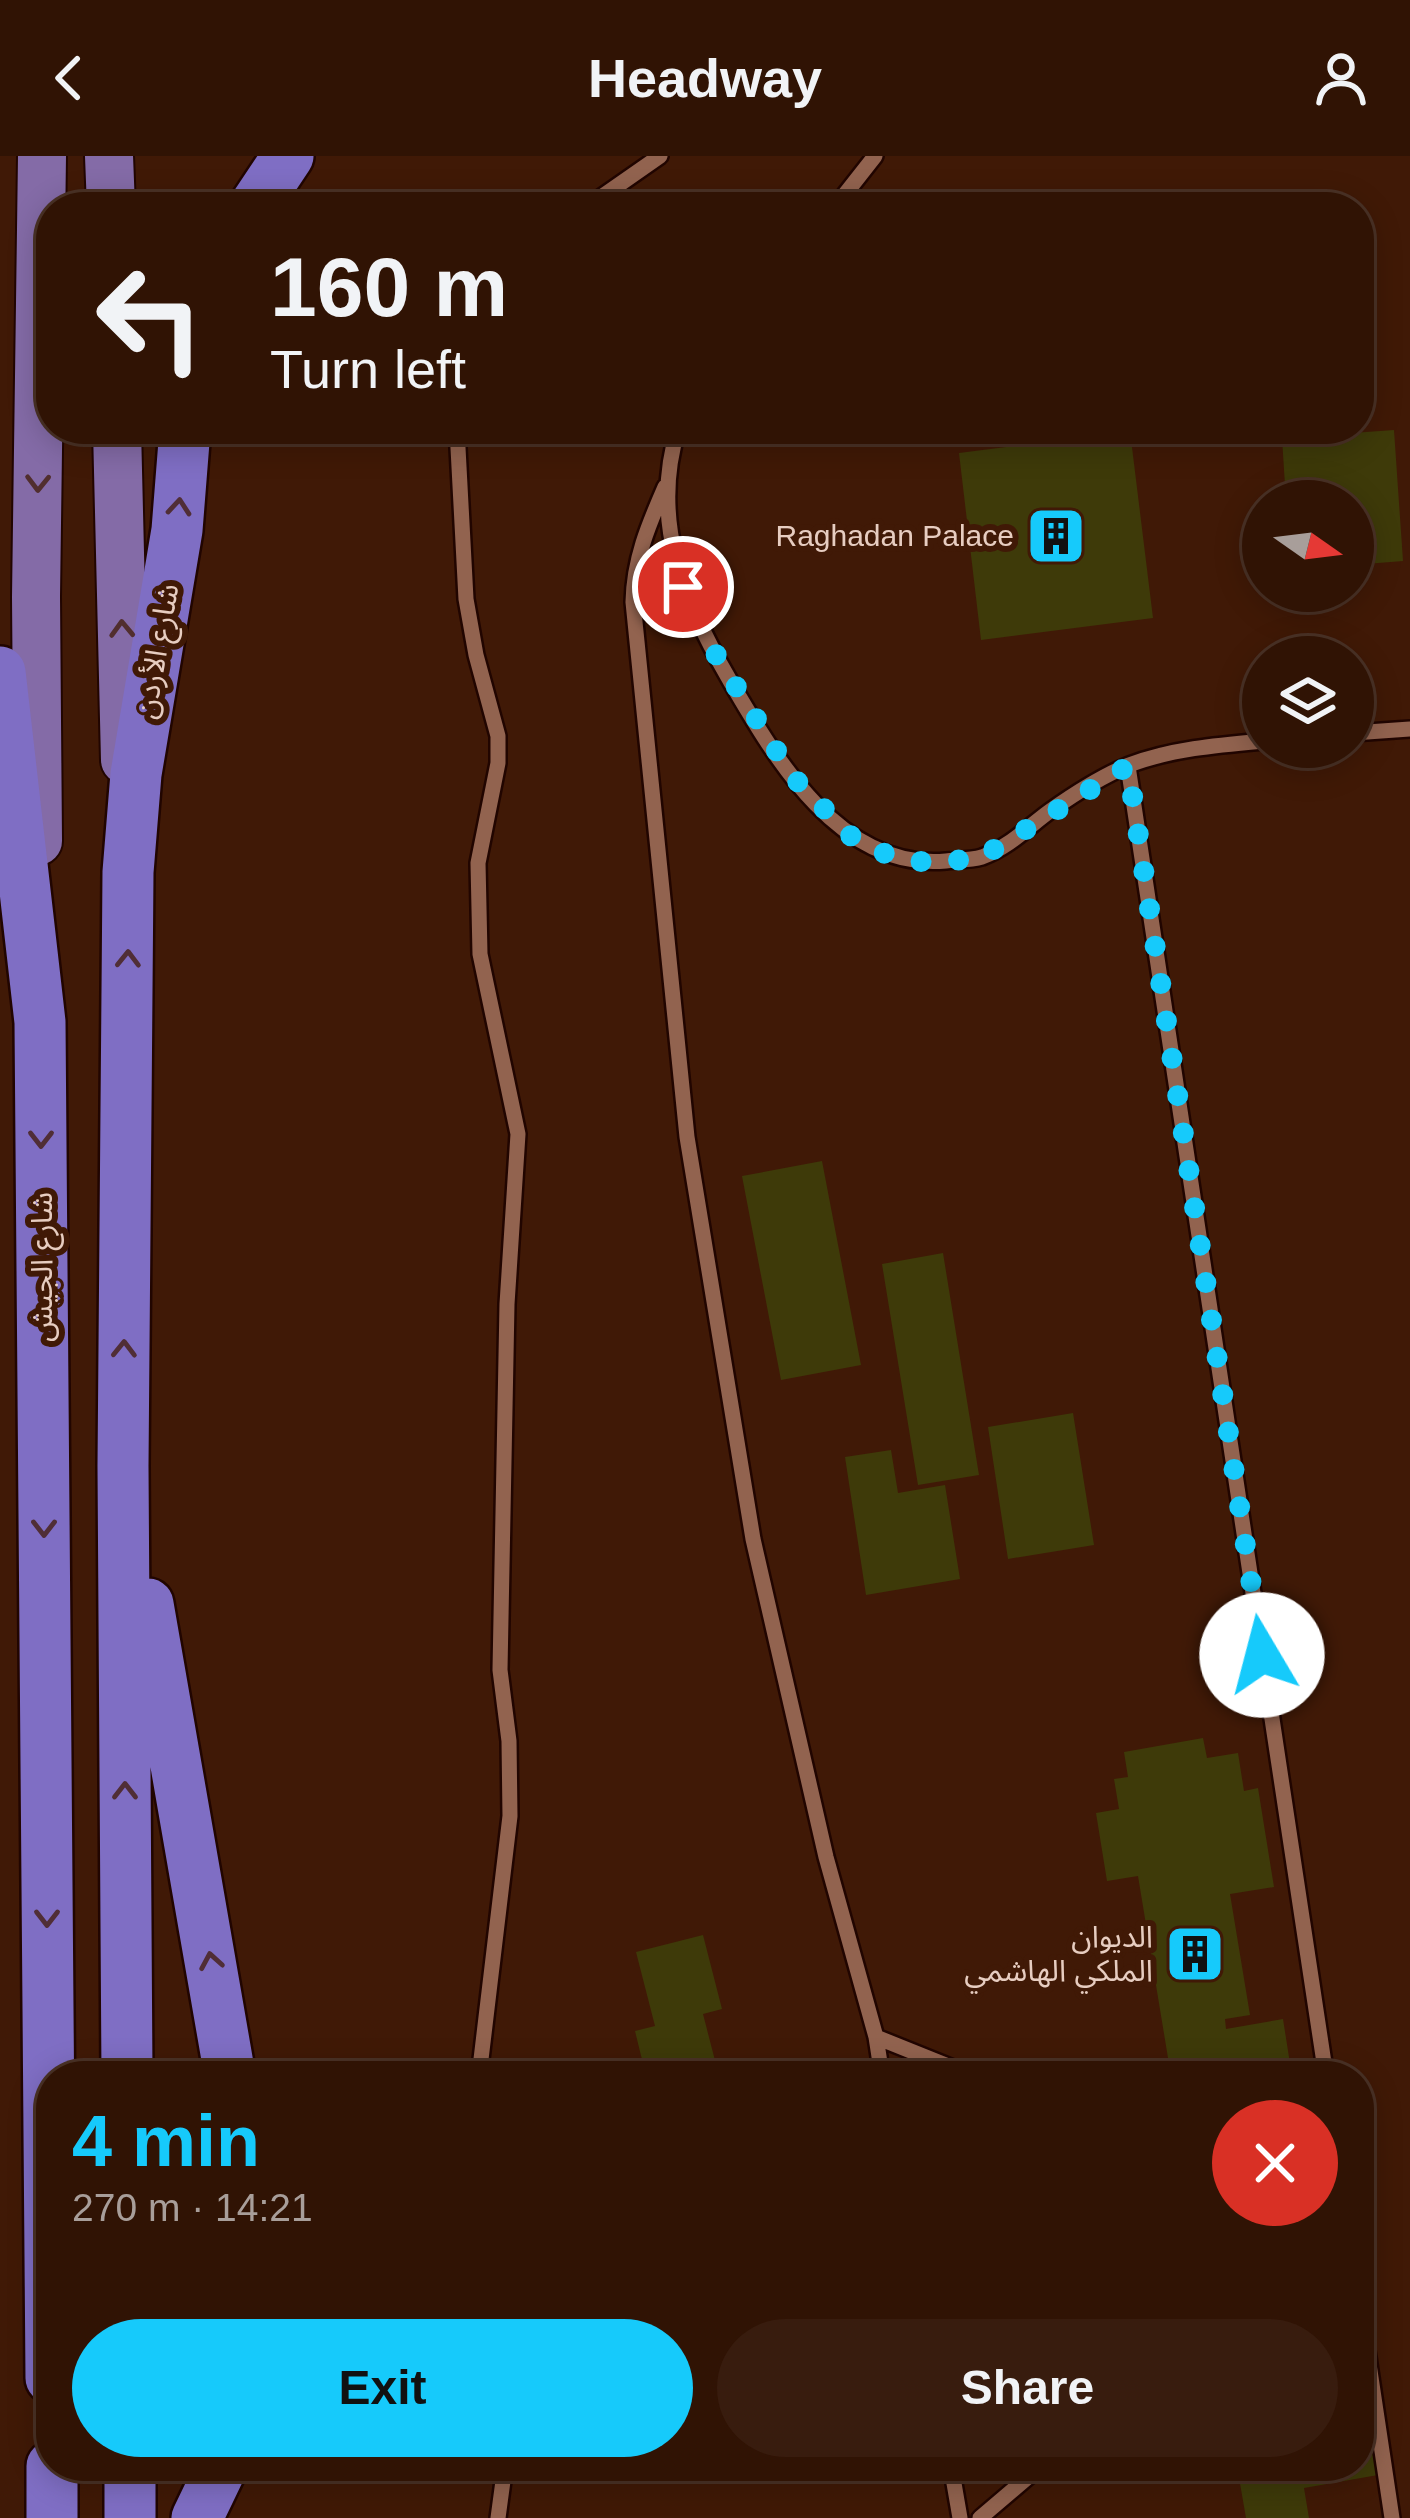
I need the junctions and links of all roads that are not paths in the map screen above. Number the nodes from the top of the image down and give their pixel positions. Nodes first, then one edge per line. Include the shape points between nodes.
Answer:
1 (42, 156) edge
2 (109, 156) edge
3 (288, 156) edge
4 (660, 156) edge
5 (875, 156) edge
6 (42, 192) edge
7 (110, 192) edge
8 (264, 192) edge
9 (608, 192) edge
10 (847, 192) edge
11 (38, 444) edge
12 (117, 444) edge
13 (184, 444) edge
14 (458, 444) edge
15 (675, 444) edge
16 (665, 487) junction
17 (0, 672) edge
18 (1410, 729) edge
19 (1374, 732) edge
20 (1242, 743) edge
21 (1128, 766) junction
22 (128, 872) junction
23 (40, 1022) junction
24 (123, 1466) junction
25 (875, 2037) junction
26 (48, 2061) edge
27 (127, 2061) edge
28 (227, 2061) edge
29 (481, 2061) edge
30 (880, 2061) edge
31 (935, 2061) edge
32 (1324, 2061) edge
33 (1374, 2397) edge
34 (52, 2481) edge
35 (130, 2481) edge
36 (503, 2481) edge
37 (954, 2481) edge
38 (1023, 2481) edge
39 (52, 2518) edge
40 (130, 2518) edge
41 (498, 2518) edge
42 (960, 2518) edge
43 (980, 2518) edge
44 (1392, 2518) edge

1 -> 6 main road, شارع الجيش
2 - 7 main road
3 - 8 highway
4 - 9 lane
5 - 10 lane
11 -> 23 main road, شارع الجيش
22 -> 12 main road
22 -> 13 highway, شارع الأردن
14 - 29 lane via 466,599 498,736 478,863 480,954 518,1134 500,1670 510,1816
15 - 16 lane
16 - 21 lane via 673,555 705,637 793,777 852,837 928,863 980,858
16 - 25 lane via 641,542 633,602 687,1137 752,1539
17 - 23 highway
18 - 19 lane
20 - 21 lane
21 - 32 lane
24 -> 22 highway
23 -> 26 highway, شارع الجيش
27 -> 24 highway
28 -> 24 highway
25 - 30 lane
25 - 31 lane
33 - 44 lane
34 - 39 highway
35 - 40 highway
36 - 41 lane
37 - 42 lane
38 - 43 lane

